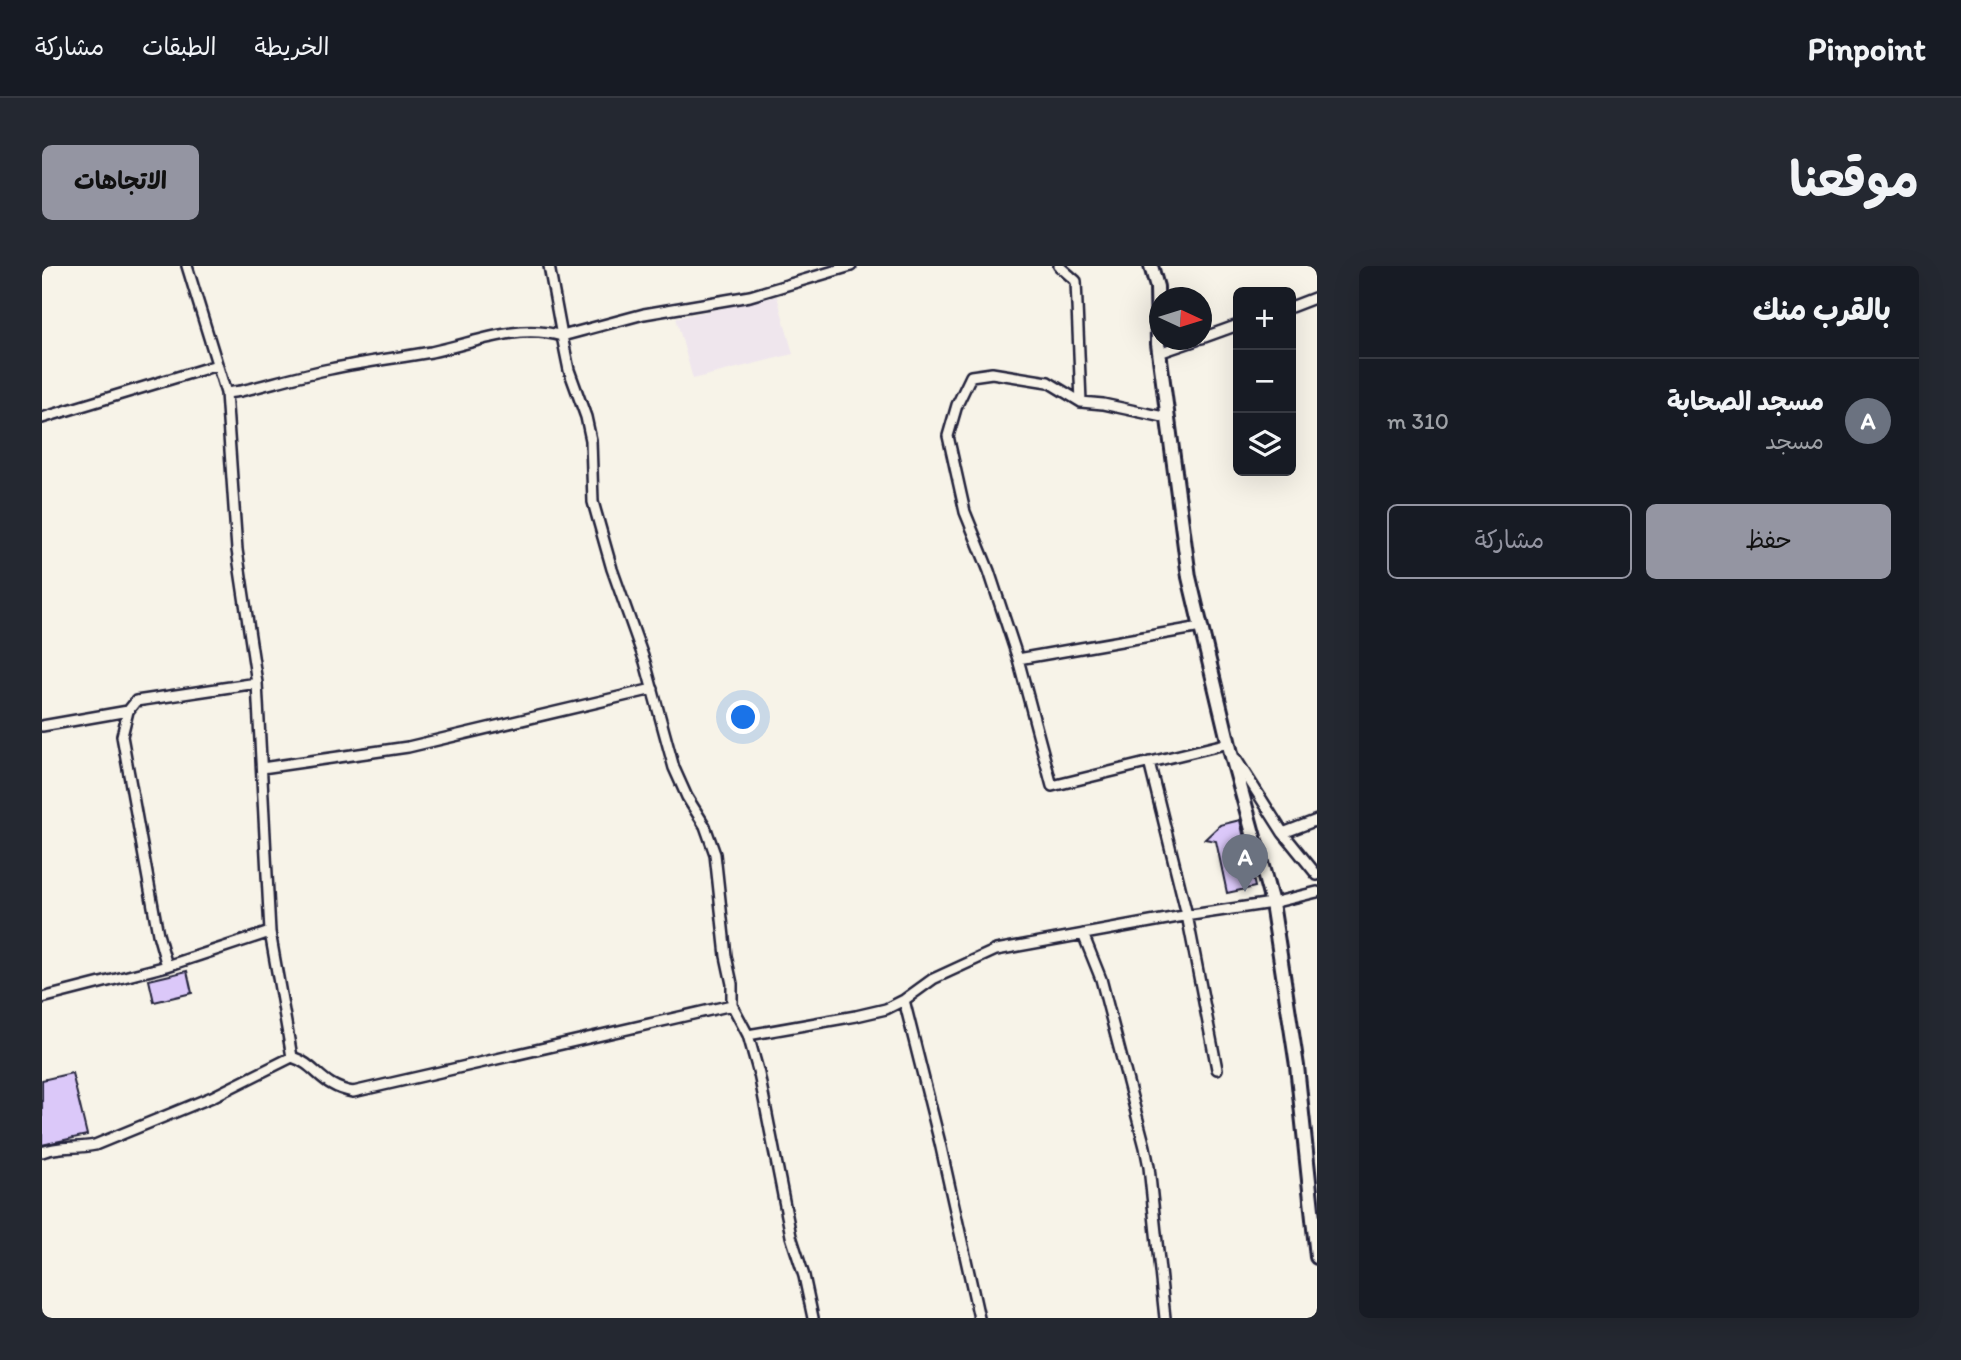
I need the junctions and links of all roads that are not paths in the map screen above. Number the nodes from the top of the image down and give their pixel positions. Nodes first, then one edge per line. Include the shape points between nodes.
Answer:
1 (187, 266) edge
2 (549, 266) edge
3 (851, 266) edge
4 (1059, 266) edge
5 (1151, 266) edge
6 (1317, 298) edge
7 (1296, 305) edge
8 (1233, 327) edge
9 (1212, 334) edge
10 (562, 336) junction
11 (1168, 350) edge
12 (1159, 353) junction
13 (217, 365) junction
14 (226, 393) junction
15 (1081, 402) junction
16 (42, 418) edge
17 (1168, 418) junction
18 (1201, 627) junction
19 (1018, 659) junction
20 (257, 683) junction
21 (653, 689) junction
22 (128, 711) junction
23 (42, 726) edge
24 (1230, 748) junction
25 (1149, 762) junction
26 (262, 768) junction
27 (1317, 820) edge
28 (1283, 833) junction
29 (1317, 875) edge
30 (1317, 892) edge
31 (1272, 903) junction
32 (1187, 915) junction
33 (270, 932) junction
34 (1083, 934) junction
35 (167, 966) junction
36 (42, 998) edge
37 (904, 1000) junction
38 (732, 1005) junction
39 (748, 1034) junction
40 (292, 1057) junction
41 (1217, 1069) dead end
42 (42, 1152) edge
43 (1317, 1257) edge
44 (813, 1318) edge
45 (979, 1318) edge
46 (1165, 1318) edge

1 - 13 street
2 - 10 street
3 - 10 street via 750,296 644,314
4 - 15 street via 1076,281
5 - 12 street via 1157,287
6 - 7 street
8 - 9 street
10 - 14 street via 546,331 506,333
10 - 21 street via 590,440 593,502
11 - 12 street
12 - 17 street
13 - 14 street
13 - 16 street
14 - 20 street via 237,550
15 - 17 street
15 - 19 street via 1048,382 992,373 971,376 948,436 965,512
17 - 18 street via 1181,529
18 - 19 street
18 - 24 street
19 - 25 street via 1052,786
20 - 22 street via 136,701
20 - 26 street
21 - 26 street via 408,747
21 - 38 street via 674,768 715,854
22 - 23 street
22 - 35 street via 122,736
24 - 25 street
24 - 28 street
24 - 31 street
25 - 32 street
26 - 33 street
27 - 28 street
28 - 29 street
30 - 31 street
31 - 32 street
31 - 43 street via 1297,1066
32 - 34 street
32 - 41 street
33 - 35 street
33 - 40 street
34 - 37 street via 996,950 933,979
34 - 46 street via 1101,979 1145,1147
35 - 36 street
37 - 39 street via 856,1016
37 - 45 street
38 - 39 street
38 - 40 street via 353,1091 329,1084
39 - 44 street
40 - 42 street via 212,1097 95,1145

